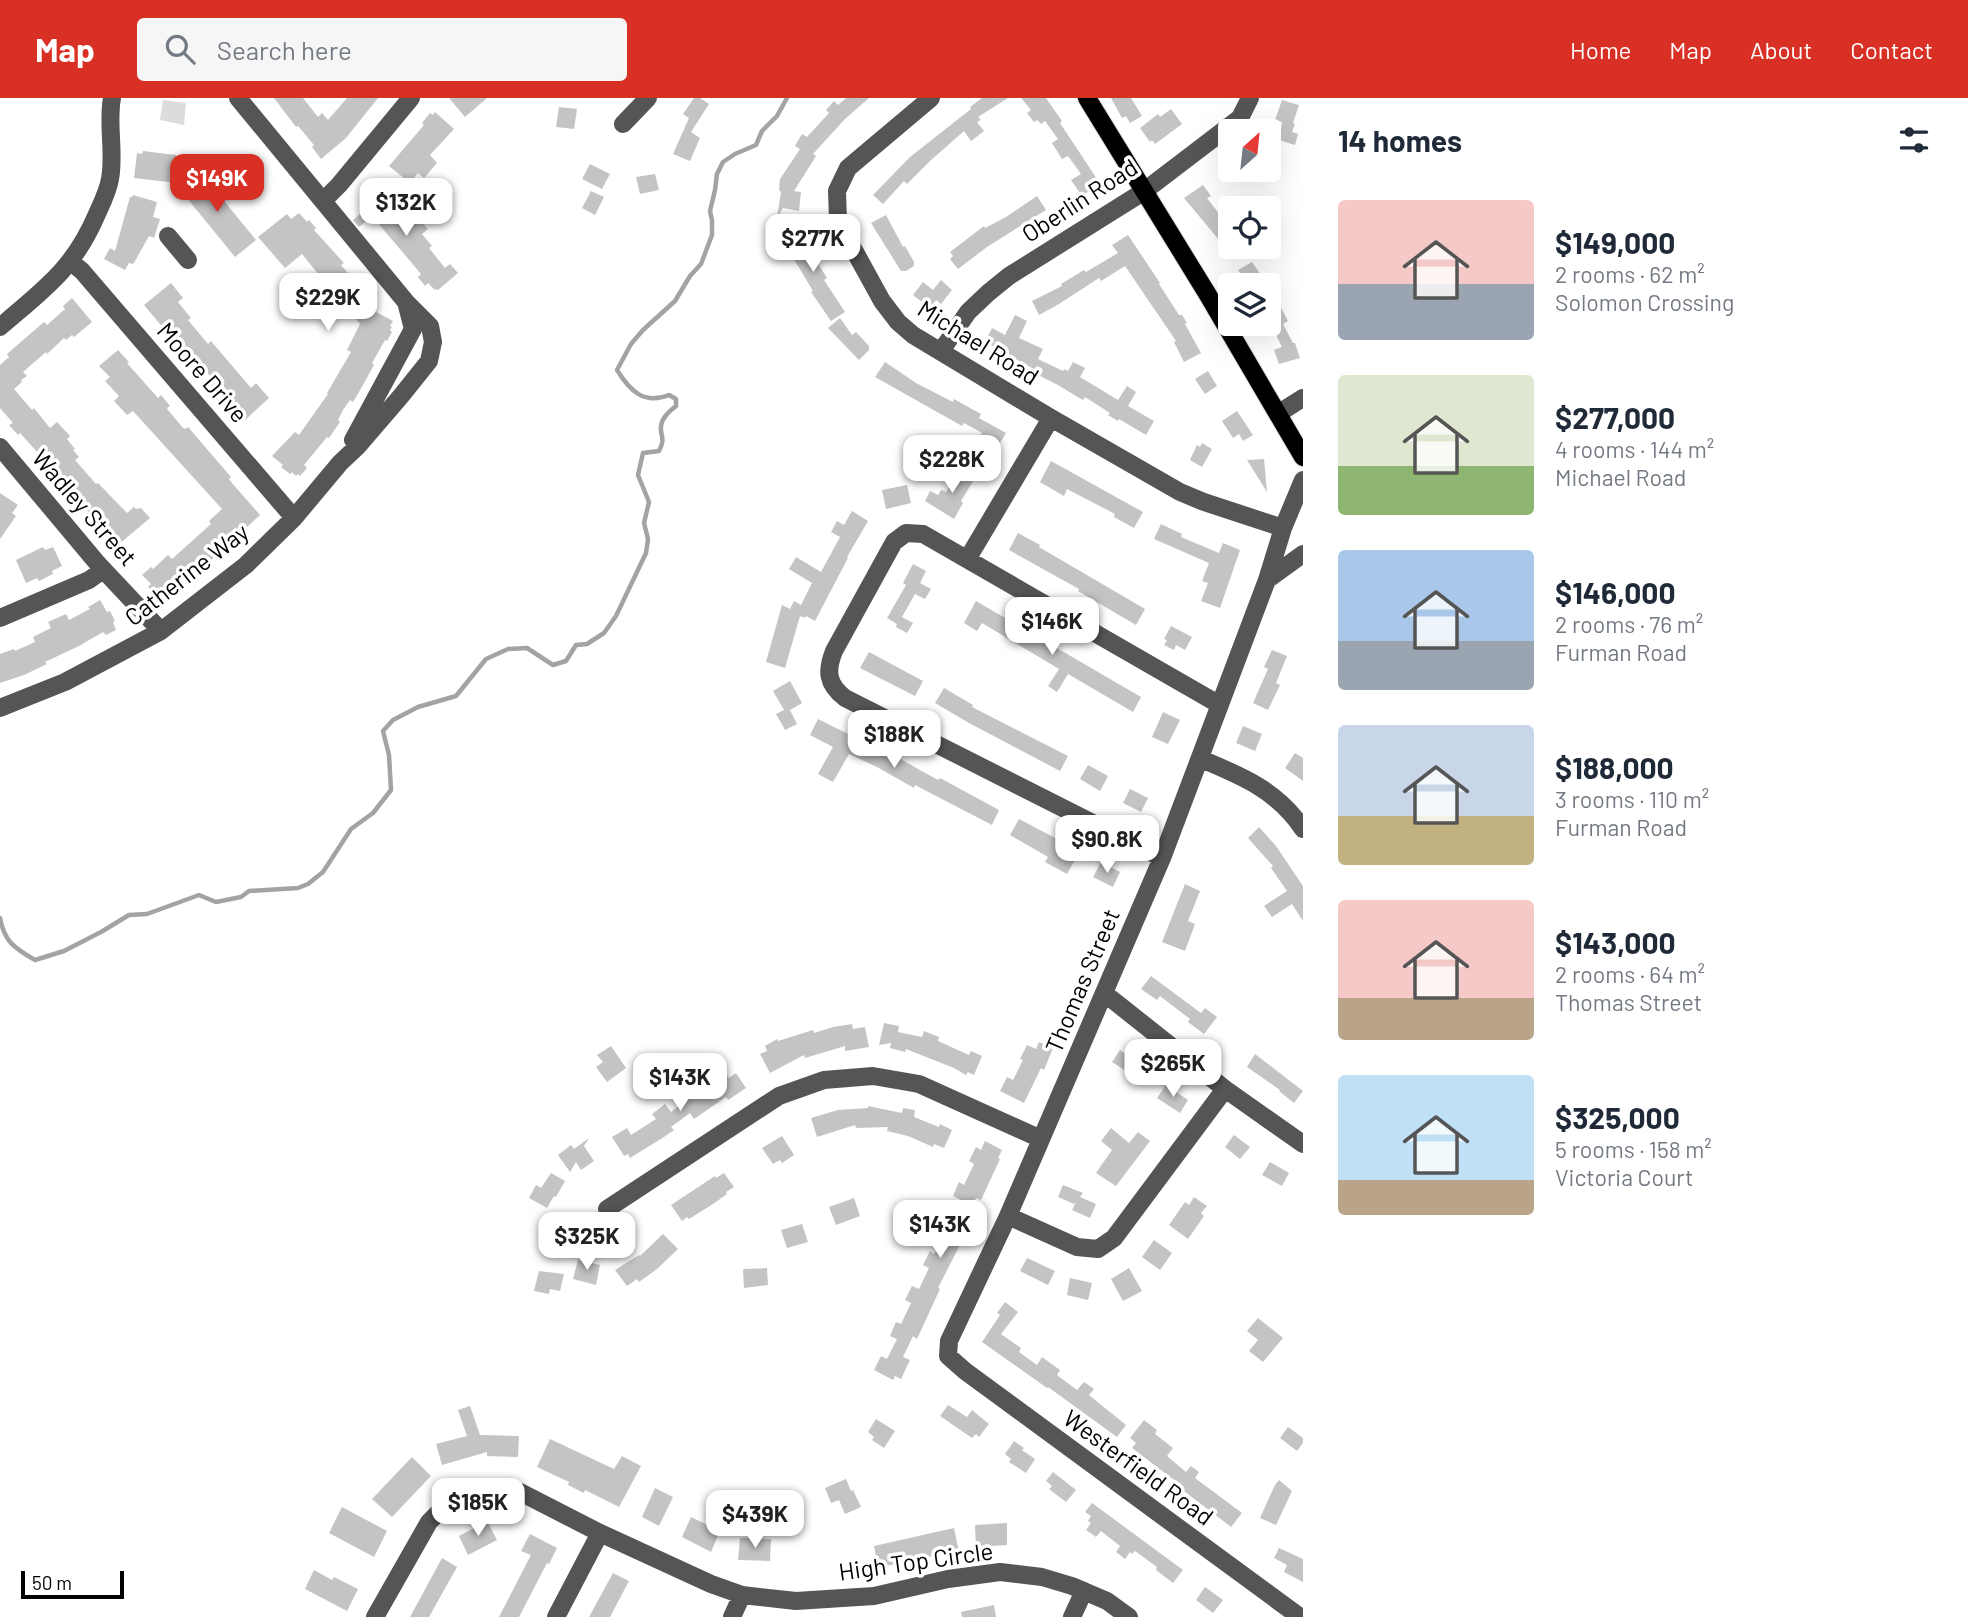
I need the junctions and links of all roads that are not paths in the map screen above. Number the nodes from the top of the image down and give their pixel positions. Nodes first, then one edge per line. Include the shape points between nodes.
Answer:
1 (238, 98) edge
2 (411, 98) edge
3 (649, 98) edge
4 (931, 98) edge
5 (1087, 98) edge
6 (1250, 98) edge
7 (110, 101) edge
8 (623, 124) dead end
9 (1143, 192) junction
10 (323, 201) junction
11 (168, 236) dead end
12 (188, 260) dead end
13 (71, 262) junction
14 (406, 302) junction
15 (0, 327) edge
16 (941, 351) junction
17 (1303, 398) edge
18 (1279, 413) junction
19 (1051, 418) junction
20 (3, 455) edge
21 (1303, 457) edge
22 (340, 463) junction
23 (1303, 480) edge
24 (294, 517) junction
25 (1283, 528) junction
26 (1303, 554) edge
27 (968, 558) junction
28 (103, 569) junction
29 (1267, 580) junction
30 (0, 618) edge
31 (161, 631) junction
32 (1220, 705) junction
33 (0, 708) edge
34 (1200, 759) junction
35 (1303, 830) edge
36 (1162, 858) junction
37 (1104, 993) junction
38 (1225, 1089) junction
39 (1041, 1139) junction
40 (1303, 1144) edge
41 (607, 1209) dead end
42 (1008, 1216) junction
43 (948, 1356) joint
44 (600, 1533) junction
45 (1084, 1591) junction
46 (742, 1595) junction
47 (375, 1617) edge
48 (555, 1617) edge
49 (732, 1617) edge
50 (1072, 1617) edge
51 (1129, 1617) edge
52 (1300, 1617) edge

1 - 10 street
2 - 10 street
3 - 8 street
4 - 16 street, Michael Road via 848,168 837,191 838,221 898,323
5 - 9 main road
6 - 9 street, Oberlin Road via 1240,118
7 - 13 street via 110,178 92,226
9 - 16 street, Oberlin Road via 1009,276 968,312
9 - 18 main road
10 - 14 street
11 - 12 street
13 - 15 street
13 - 24 street, Moore Drive
14 - 22 street, Catherine Way via 413,325 411,336
14 - 22 street, Catherine Way via 430,326 429,362
16 - 19 street, Michael Road
17 - 18 street
18 - 21 main road
19 - 25 street, Michael Road via 1180,492
19 - 27 street
20 - 28 street, Wadley Street
22 - 24 street, Catherine Way
23 - 25 street, Thomas Street
24 - 31 street, Catherine Way via 246,565
25 - 29 street, Thomas Street
26 - 29 street
27 - 32 street
27 - 36 street via 923,534 906,533 894,542 834,651 828,673 836,691
28 - 30 street
28 - 31 street, Wadley Street
29 - 32 street, Thomas Street
31 - 33 street, Catherine Way via 65,682
32 - 34 street, Thomas Street
34 - 35 street via 1247,778 1292,813
34 - 36 street, Thomas Street
36 - 37 street, Thomas Street
37 - 38 street
37 - 39 street, Thomas Street
38 - 40 street
38 - 42 street via 1114,1238 1098,1249 1077,1247
39 - 41 street via 919,1083 873,1076 824,1080 779,1096
39 - 42 street, Thomas Street
42 - 43 street, Thomas Street via 949,1341
43 - 52 street, Westerfield Road
44 - 46 street, High Top Circle
44 - 47 street, High Top Circle via 520,1492 494,1491 449,1502 429,1521
44 - 48 street
45 - 46 street, High Top Circle via 1042,1577 1000,1573 948,1579 874,1597 796,1601
45 - 50 street
45 - 51 street, High Top Circle
46 - 49 street

